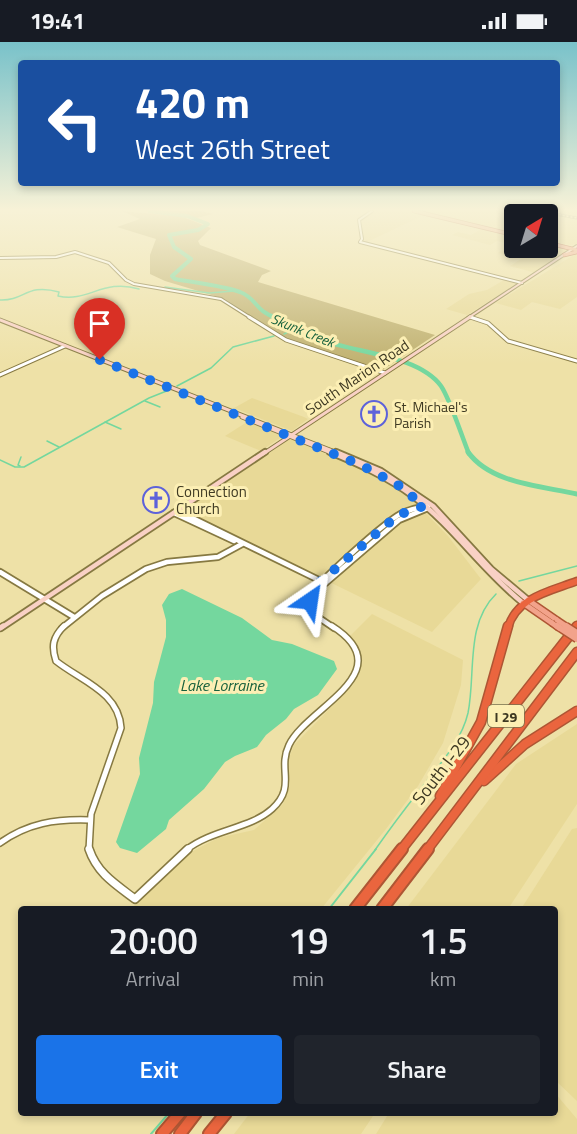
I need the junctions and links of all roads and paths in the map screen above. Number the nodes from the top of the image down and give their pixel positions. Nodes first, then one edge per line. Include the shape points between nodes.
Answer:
1 (103, 262) edge
2 (439, 262) edge
3 (554, 262) edge
4 (522, 283) junction
5 (470, 317) junction
6 (0, 320) edge
7 (66, 346) junction
8 (577, 361) edge
9 (385, 373) junction
10 (0, 375) edge
11 (291, 435) junction
12 (363, 464) junction
13 (428, 507) junction
14 (176, 512) junction
15 (242, 544) junction
16 (0, 572) edge
17 (577, 581) edge
18 (322, 584) junction
19 (44, 599) junction
20 (526, 602) junction
21 (74, 617) junction
22 (555, 621) junction
23 (577, 626) edge
24 (0, 628) edge
25 (577, 633) edge
26 (577, 639) edge
27 (577, 652) edge
28 (577, 711) edge
29 (462, 804) junction
30 (436, 806) junction
31 (89, 820) junction
32 (0, 843) edge
33 (357, 906) edge
34 (384, 906) edge
35 (177, 1116) edge
36 (194, 1116) edge
37 (224, 1116) edge
38 (162, 1134) edge
39 (180, 1134) edge
40 (210, 1134) edge

1 - 9 street via 134,284 225,301 286,340
2 - 4 street
3 - 4 main road, South Marion Road
4 - 5 main road, South Marion Road
5 - 8 street via 488,323 508,341
5 - 9 main road, South Marion Road
6 - 7 main road
7 - 10 street
7 - 11 main road
9 - 11 main road, South Marion Road
11 - 12 main road
11 - 12 main road
11 - 14 main road, South Marion Road
12 - 13 main road
12 - 13 main road via 400,482
13 - 18 street via 398,515
13 - 20 main road via 485,571
14 - 15 street
14 - 19 main road, South Marion Road
15 - 18 street
15 - 21 street via 211,560 152,565
16 - 19 street
17 - 20 highway
18 - 31 street via 313,595 309,611 344,634 354,649 356,665 347,687 288,744 284,759 287,788 283,796 259,820 193,844 135,899 93,862
19 - 21 street
19 - 24 main road, South Marion Road
20 - 22 main road
20 - 30 highway via 508,623 482,722
21 - 31 street via 55,636 56,661 112,700 122,720
22 - 25 main road, bridge
22 - 26 main road, bridge
23 - 30 highway, South I-29 / I 29
27 - 29 highway, I 29
28 - 29 highway via 525,744
29 - 34 highway, I 29
30 - 33 highway, South I-29 / I 29
31 - 32 street via 61,818 35,822
35 - 38 highway
36 - 39 highway
37 - 40 highway

